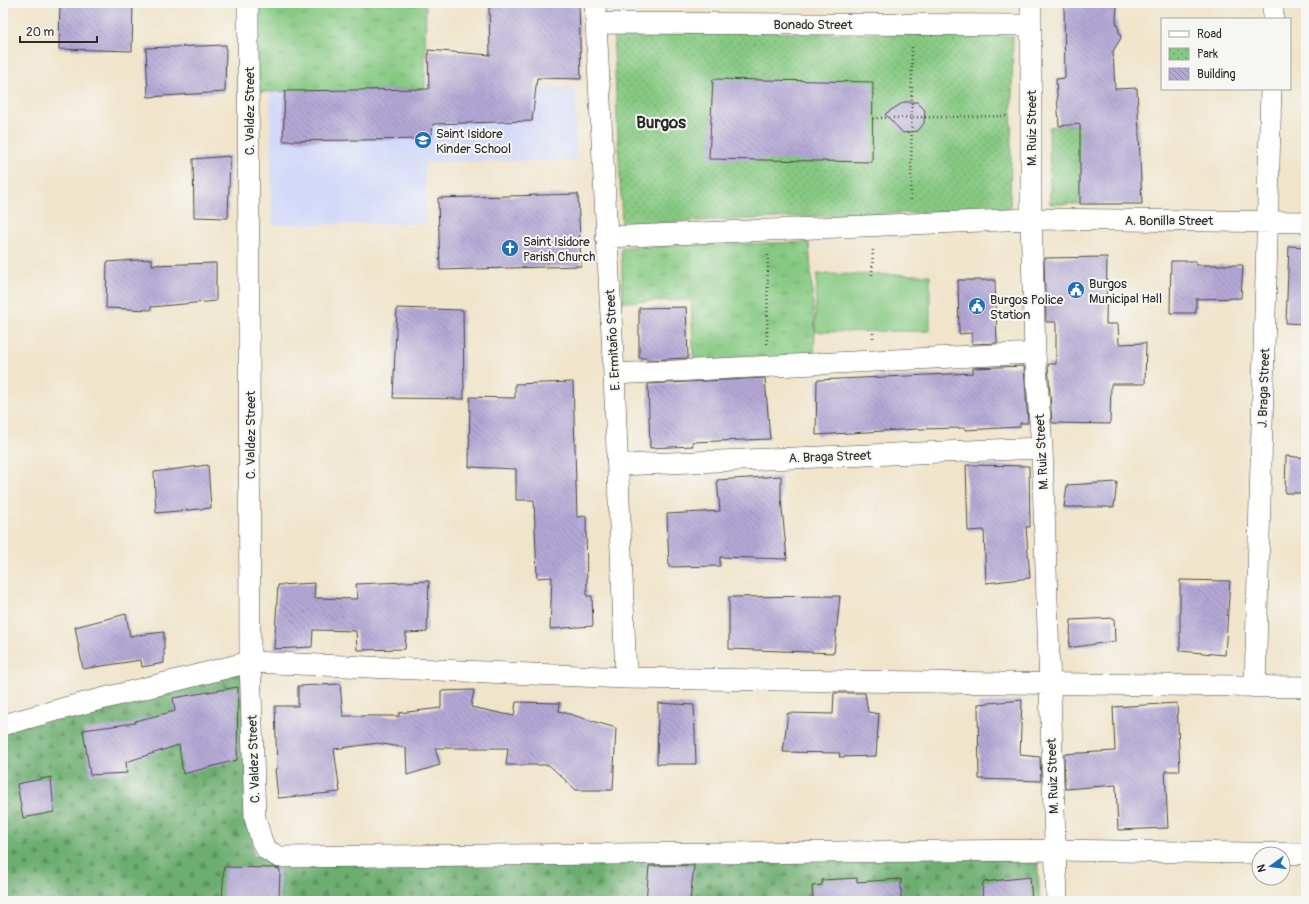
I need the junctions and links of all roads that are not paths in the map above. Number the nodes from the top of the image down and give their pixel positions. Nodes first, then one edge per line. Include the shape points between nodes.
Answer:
1 (248, 3) edge
2 (1030, 3) edge
3 (1273, 3) edge
4 (596, 13) edge
5 (1273, 18) edge
6 (1030, 25) junction
7 (1271, 90) edge
8 (1031, 219) junction
9 (1268, 221) junction
10 (1306, 222) edge
11 (606, 237) junction
12 (1035, 352) junction
13 (614, 374) junction
14 (1042, 448) junction
15 (618, 465) junction
16 (250, 662) junction
17 (626, 678) junction
18 (1049, 684) junction
19 (1255, 687) junction
20 (1306, 687) edge
21 (3, 726) edge
22 (1055, 850) junction
23 (1306, 854) edge
24 (1057, 901) edge

1 - 16 street, C. Valdez Street
2 - 6 street, M. Ruiz Street
3 - 5 street
4 - 6 street, Bonado Street via 912,25
4 - 11 street, E. Ermitaño Street
6 - 8 street, M. Ruiz Street
7 - 9 street, J. Braga Street
8 - 9 street, A. Bonilla Street
8 - 11 street, A. Bonilla Street
8 - 12 street, M. Ruiz Street
9 - 10 street, A. Bonilla Street
9 - 19 street, J. Braga Street
11 - 13 street, E. Ermitaño Street
12 - 13 street
12 - 14 street, M. Ruiz Street
13 - 15 street, E. Ermitaño Street
14 - 15 street, A. Braga Street
14 - 18 street, M. Ruiz Street
15 - 17 street, E. Ermitaño Street
16 - 17 street
16 - 21 street
16 - 22 street, C. Valdez Street via 255,818 262,842 267,850 279,857
17 - 18 street
18 - 19 street
18 - 22 street, M. Ruiz Street
19 - 20 street
22 - 23 street
22 - 24 street, M. Ruiz Street

